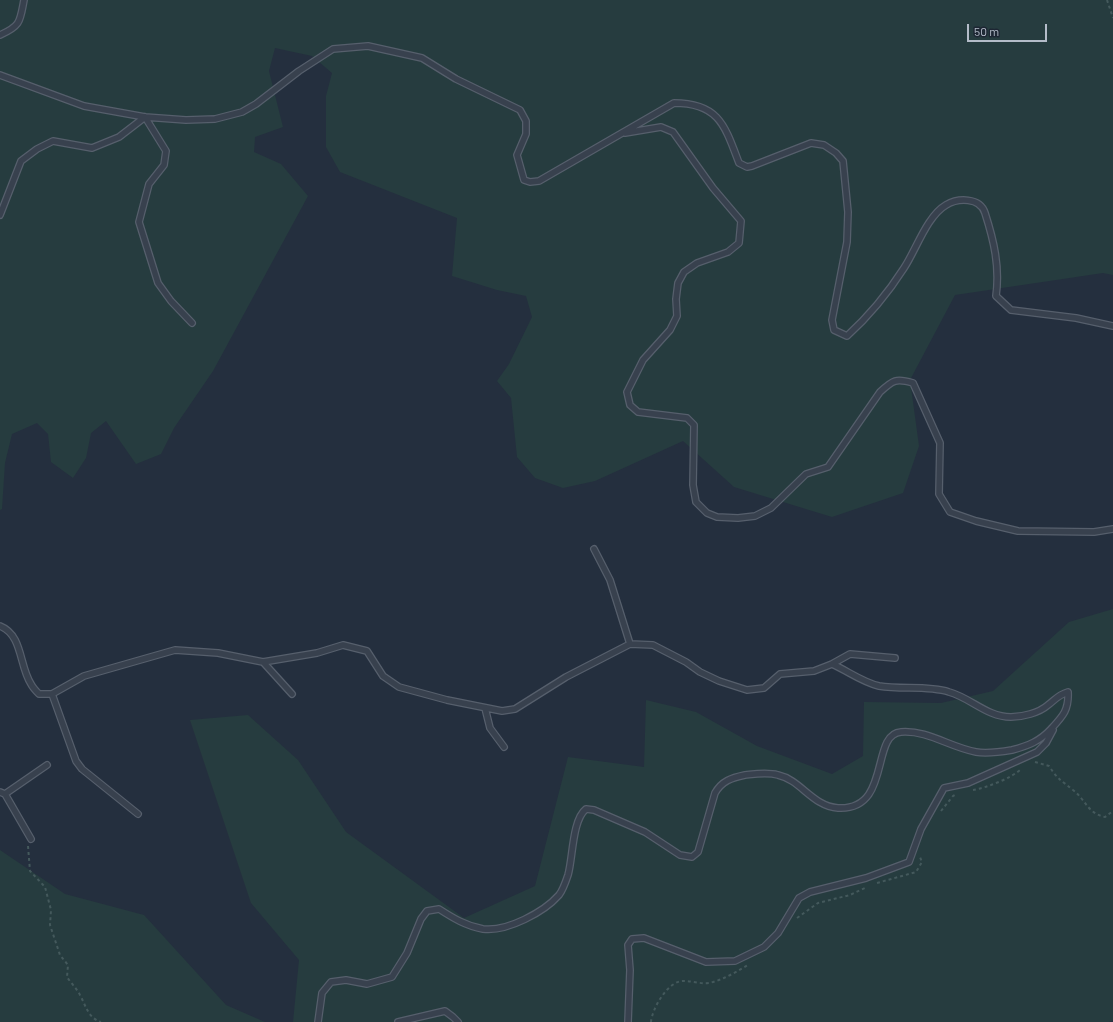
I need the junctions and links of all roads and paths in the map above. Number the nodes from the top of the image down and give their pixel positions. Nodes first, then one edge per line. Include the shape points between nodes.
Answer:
1 (24, 0) edge
2 (1107, 0) edge
3 (1113, 18) edge
4 (0, 35) edge
5 (0, 75) edge
6 (145, 117) junction
7 (621, 134) junction
8 (0, 214) edge
9 (192, 323) dead end
10 (1113, 326) edge
11 (1113, 529) edge
12 (594, 549) dead end
13 (0, 626) edge
14 (630, 644) junction
15 (895, 658) dead end
16 (263, 662) junction
17 (832, 664) junction
18 (52, 694) junction
19 (292, 694) dead end
20 (485, 708) junction
21 (1056, 723) junction
22 (504, 747) dead end
23 (48, 765) dead end
24 (3, 793) edge
25 (138, 814) dead end
26 (31, 839) joint
27 (101, 1022) edge
28 (318, 1022) edge
29 (398, 1022) edge
30 (458, 1022) edge
31 (628, 1022) edge

1 - 4 lane via 19,23
2 - 3 path
5 - 6 lane via 84,106
6 - 7 lane via 215,119 242,112 299,70 333,49 368,46 422,58 456,79 520,110 526,121 526,134 516,156 524,180 539,181
6 - 8 lane via 119,137 92,148 53,141 37,149 21,161
6 - 9 lane via 166,151 164,165 149,184 138,222 158,283
7 - 10 lane via 674,103 692,103 710,112 724,125 739,163 747,166 774,159 811,142 824,145 836,153 843,161 848,212 847,242 832,320 834,330 848,336 866,318 905,268 930,221 946,206 961,200 974,201 983,207 996,256 999,278 996,296 1011,310 1076,318
7 - 11 lane via 661,127 673,132 712,188 741,221 739,243 728,252 684,272 678,282 677,316 670,330 642,360 627,392 630,405 638,412 688,418 694,425 693,485 696,502 707,513 717,517 738,518 755,516 771,508 806,474 828,467 880,392 890,382 900,379 913,383 940,443 939,494 950,512 976,521 1018,530 1094,532
12 - 14 lane via 610,580
13 - 18 lane via 8,629 14,637 30,684 39,694
14 - 17 lane via 653,645 718,681 747,690 764,688 780,674 814,671
14 - 20 lane via 566,677 514,708 502,711
15 - 17 lane via 850,654
16 - 18 lane via 218,653 175,650 84,676
16 - 19 lane
16 - 20 lane via 318,653 343,645 367,651 383,676 400,687
17 - 21 lane via 858,679 879,686 949,691 995,715 1011,717 1029,714 1047,706 1057,695 1068,692 1067,709
18 - 25 lane via 76,761 82,769
20 - 22 lane via 490,728
21 - 28 lane via 1045,736 1029,746 998,753 976,752 923,732 898,732 890,738 882,754 874,788 857,805 838,808 822,805 778,774 732,778 719,785 698,852 692,857 680,855 645,832 586,809 578,822 568,876 560,894 547,905 524,921 485,929 466,924 439,909 427,911 420,919 407,953 392,977 367,984 346,980 332,982 322,993
21 - 31 lane via 1046,743 1037,752 968,783 944,788 921,829 909,862 866,878 810,892 799,898 778,933 764,947 735,961 706,962 644,938 632,940 628,945
23 - 24 lane
24 - 26 lane
26 - 27 path via 27,848 30,871 45,887 51,910 50,925 60,955 68,965 67,977 80,994 87,1010 95,1020
29 - 30 lane via 445,1012 454,1016

